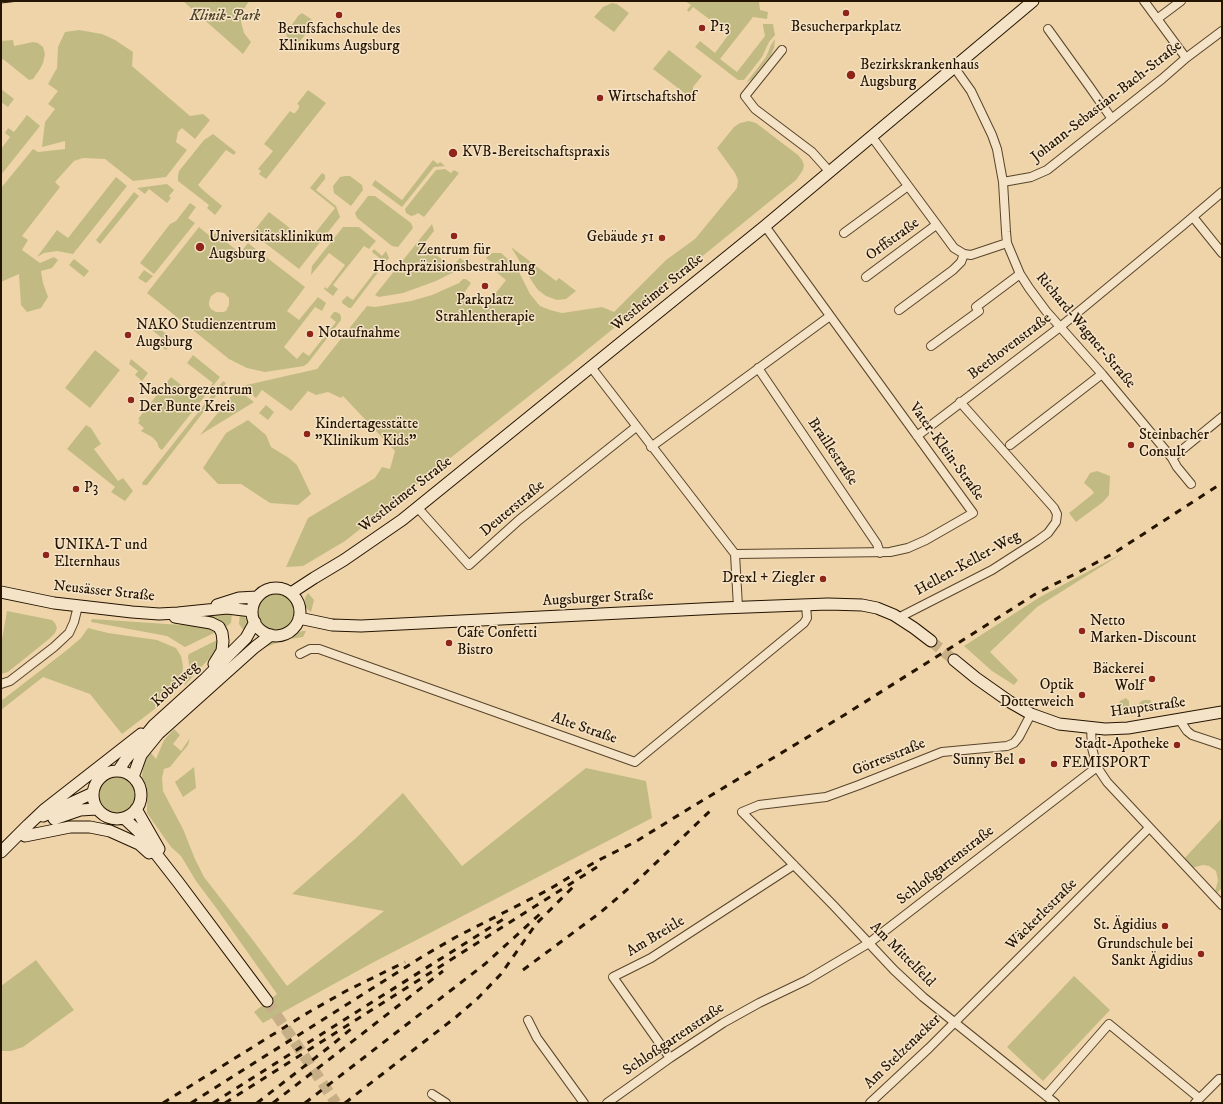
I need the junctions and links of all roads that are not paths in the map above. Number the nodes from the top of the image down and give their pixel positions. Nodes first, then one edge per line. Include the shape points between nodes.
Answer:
1 (1033, 1) edge
2 (1144, 1) edge
3 (1181, 1) edge
4 (1157, 19) junction
5 (1048, 30) dead end
6 (1222, 31) edge
7 (782, 50) dead end
8 (1186, 58) junction
9 (954, 67) junction
10 (1112, 119) junction
11 (872, 137) junction
12 (829, 171) junction
13 (1003, 182) junction
14 (908, 186) junction
15 (1222, 192) edge
16 (1192, 217) junction
17 (936, 225) junction
18 (765, 226) junction
19 (844, 233) dead end
20 (1007, 243) junction
21 (1222, 253) edge
22 (964, 254) junction
23 (1020, 274) junction
24 (866, 277) dead end
25 (899, 310) dead end
26 (830, 316) junction
27 (1060, 326) junction
28 (931, 346) dead end
29 (591, 367) junction
30 (758, 368) junction
31 (1102, 374) junction
32 (960, 402) junction
33 (1222, 417) edge
34 (636, 427) junction
35 (917, 436) junction
36 (1010, 445) dead end
37 (651, 447) junction
38 (1172, 458) junction
39 (1191, 484) dead end
40 (417, 507) junction
41 (880, 553) junction
42 (735, 554) junction
43 (1, 592) edge
44 (291, 593) junction
45 (257, 596) junction
46 (806, 605) junction
47 (78, 606) junction
48 (738, 607) junction
49 (204, 610) junction
50 (252, 611) junction
51 (159, 614) junction
52 (905, 614) junction
53 (299, 618) junction
54 (255, 622) junction
55 (271, 635) junction
56 (931, 640) tunnel mouth
57 (300, 654) dead end
58 (954, 660) tunnel mouth
59 (206, 678) junction
60 (1, 684) edge
61 (1222, 712) edge
62 (1031, 714) junction
63 (1179, 719) junction
64 (154, 725) junction
65 (1091, 728) junction
66 (1222, 745) edge
67 (1097, 767) junction
68 (118, 771) junction
69 (133, 777) junction
70 (93, 793) junction
71 (97, 809) junction
72 (136, 809) junction
73 (742, 812) joint
74 (124, 818) junction
75 (1149, 828) junction
76 (25, 832) junction
77 (1, 852) edge
78 (794, 865) junction
79 (178, 882) junction
80 (1222, 904) edge
81 (869, 943) junction
82 (267, 1001) tunnel mouth
83 (528, 1020) dead end
84 (954, 1022) junction
85 (670, 1058) junction
86 (1222, 1079) edge
87 (432, 1094) dead end
88 (1046, 1096) junction
89 (1197, 1101) edge
90 (446, 1103) edge
91 (584, 1103) edge
92 (607, 1103) edge
93 (870, 1103) edge
94 (1055, 1103) edge

1 - 9 main road, Westheimer Straße
2 - 4 street
3 - 4 street
4 - 8 street
5 - 10 street
6 - 8 street, Johann-Sebastian-Bach-Straße
7 - 12 street via 745,96 755,109 812,152
8 - 10 street, Johann-Sebastian-Bach-Straße
9 - 11 main road, Westheimer Straße
9 - 13 street, Richard-Wagner-Straße via 971,91 992,135
10 - 13 street, Johann-Sebastian-Bach-Straße via 1047,170 1031,177
11 - 12 main road, Westheimer Straße
11 - 14 street
12 - 18 main road, Westheimer Straße
13 - 20 street, Richard-Wagner-Straße
14 - 17 street
14 - 19 street
15 - 16 street, Beethovenstraße
16 - 21 street
16 - 27 street, Beethovenstraße
17 - 22 street via 950,244
17 - 24 street, Orffstraße
18 - 26 street, Vater-Klein-Straße
18 - 29 main road, Westheimer Straße
20 - 22 street via 976,254
20 - 23 street, Richard-Wagner-Straße
22 - 25 street via 953,270
23 - 27 street, Richard-Wagner-Straße
23 - 28 street via 976,307 979,311
26 - 30 street
26 - 35 street, Vater-Klein-Straße
27 - 31 street, Richard-Wagner-Straße
27 - 32 street, Beethovenstraße
29 - 34 street
29 - 40 main road, Westheimer Straße
30 - 37 street
30 - 41 street, Braillestraße via 877,544
31 - 36 street
31 - 38 street, Richard-Wagner-Straße
32 - 35 street, Beethovenstraße
32 - 52 street, Hellen-Keller-Weg via 1054,508 1057,519 1053,528 1002,564
33 - 38 street
34 - 37 street
34 - 40 street, Deuterstraße via 519,520 469,565
35 - 41 street, Vater-Klein-Straße via 973,513 917,545
37 - 42 street
38 - 39 street, Richard-Wagner-Straße
40 - 44 main road, Westheimer Straße via 362,548
41 - 42 street, Vater-Klein-Straße
42 - 48 street
43 - 47 main road, Neusässer Straße
44 - 45 main road via 274,588
44 - 53 main road via 300,608
45 - 49 main road, Neusässer Straße via 228,601
45 - 50 main road
46 - 48 main road, Augsburger Straße
46 - 52 main road, Augsburger Straße via 862,605
46 - 57 street, Alte Straße via 807,618 804,623 635,762 319,649 310,649
47 - 51 main road, Neusässer Straße
47 - 60 street via 69,633 10,681
48 - 53 main road, Augsburger Straße via 361,626 332,625
49 - 50 main road, Neusässer Straße via 227,608
49 - 51 main road, Neusässer Straße
50 - 54 main road
51 - 59 main road via 211,623 219,627 222,632 222,651
52 - 56 main road
53 - 55 main road via 291,630 281,635
54 - 55 main road via 263,632
54 - 59 main road, Kobelweg via 246,638
55 - 69 main road, Kobelweg via 158,734 141,755
58 - 62 main road, Hauptstraße via 1005,699
59 - 64 main road, Kobelweg
61 - 63 main road, Hauptstraße
62 - 65 main road, Hauptstraße via 1060,724
62 - 73 street, Görresstraße via 1020,737 1007,746 942,752 826,797 759,805
63 - 65 main road, Hauptstraße via 1128,728
63 - 66 street via 1192,735
64 - 68 main road, Kobelweg
64 - 76 main road via 45,809
65 - 67 street via 1092,748
67 - 75 street via 1107,782
67 - 81 street, Schloßgartenstraße
68 - 69 main road via 126,772
68 - 70 main road via 107,773 99,780
69 - 72 main road via 141,793
70 - 71 main road
70 - 76 main road via 48,813
71 - 74 main road via 108,817
71 - 76 main road via 64,814
72 - 74 main road
72 - 79 main road
73 - 78 street, Am Mittelfeld
74 - 79 main road via 139,832
75 - 80 street
75 - 84 street, Wäckerlestraße
76 - 77 main road
76 - 79 main road via 70,827 110,830 139,844
78 - 81 street, Am Mittelfeld
78 - 85 street, Am Breitle via 651,958 613,977
79 - 82 main road
81 - 84 street, Am Mittelfeld via 894,970
81 - 85 street, Schloßgartenstraße via 807,980 723,1023
83 - 91 street via 537,1038
84 - 88 street, Am Mittelfeld
84 - 93 street, Am Stelzenacker
85 - 92 street, Schloßgartenstraße
86 - 89 street
87 - 90 street
88 - 89 street via 1109,1024
88 - 94 street, Am Mittelfeld

